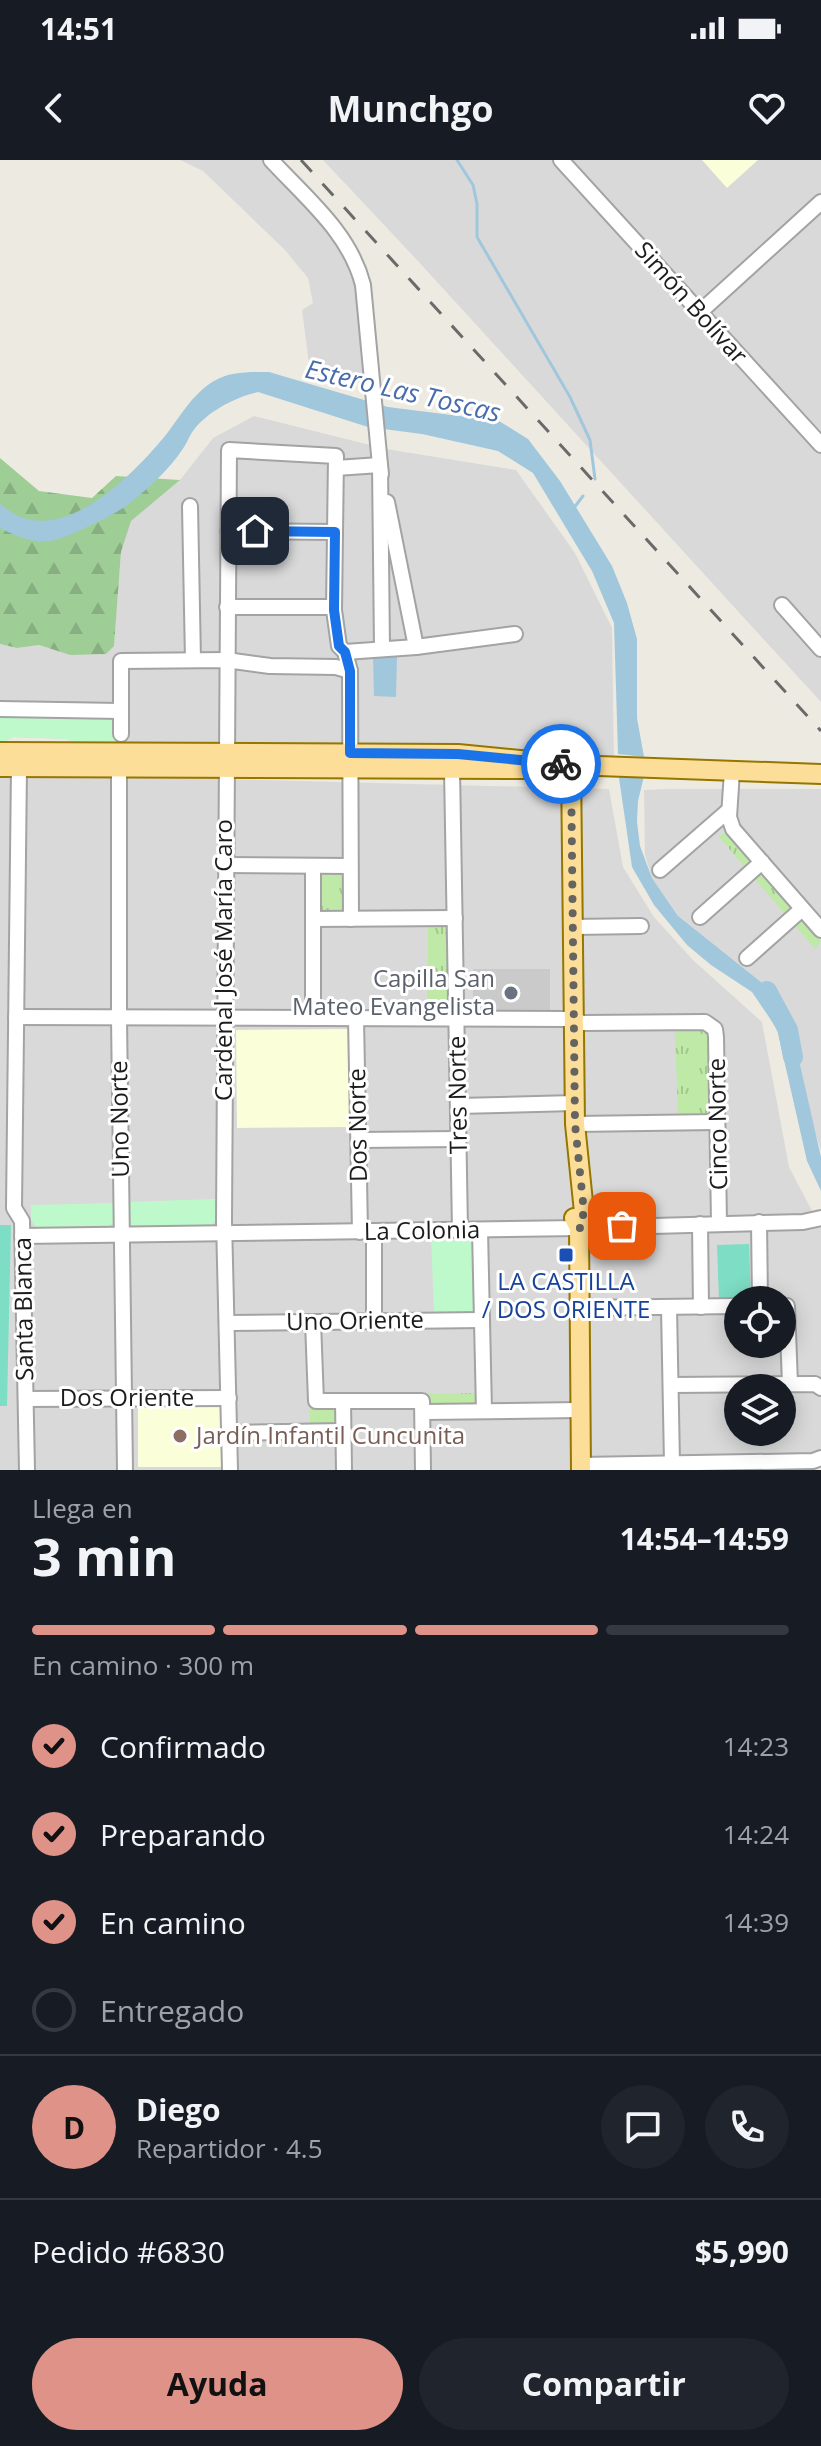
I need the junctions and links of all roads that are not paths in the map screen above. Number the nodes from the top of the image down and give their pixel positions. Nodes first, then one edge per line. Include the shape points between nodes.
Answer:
1 (271, 160) edge
2 (562, 160) edge
3 (821, 202) edge
4 (700, 312) junction
5 (821, 445) edge
6 (336, 462) junction
7 (380, 465) junction
8 (190, 506) dead end
9 (228, 531) junction
10 (335, 532) junction
11 (782, 605) dead end
12 (227, 607) junction
13 (334, 607) junction
14 (515, 634) dead end
15 (416, 647) junction
16 (382, 648) junction
17 (821, 649) edge
18 (345, 652) junction
19 (193, 660) junction
20 (226, 660) junction
21 (350, 671) junction
22 (0, 709) edge
23 (121, 711) junction
24 (121, 734) dead end
25 (0, 752) edge
26 (225, 760) junction
27 (350, 761) junction
28 (571, 765) junction
29 (9, 767) edge
30 (119, 768) junction
31 (452, 769) junction
32 (732, 771) junction
33 (821, 774) edge
34 (729, 810) junction
35 (762, 862) junction
36 (225, 865) junction
37 (313, 866) junction
38 (350, 866) junction
39 (660, 870) dead end
40 (802, 909) junction
41 (700, 917) dead end
42 (455, 918) junction
43 (313, 919) junction
44 (351, 919) junction
45 (641, 926) dead end
46 (573, 927) junction
47 (821, 930) edge
48 (747, 958) dead end
49 (16, 1017) junction
50 (119, 1018) junction
51 (224, 1018) junction
52 (313, 1018) junction
53 (356, 1018) junction
54 (457, 1019) junction
55 (574, 1021) junction
56 (575, 1103) junction
57 (458, 1106) junction
58 (717, 1122) junction
59 (576, 1133) junction
60 (458, 1139) junction
61 (359, 1140) junction
62 (7, 1205) edge
63 (821, 1218) edge
64 (759, 1222) junction
65 (719, 1223) junction
66 (700, 1224) junction
67 (579, 1228) junction
68 (460, 1230) junction
69 (480, 1230) junction
70 (367, 1231) junction
71 (225, 1234) junction
72 (22, 1236) junction
73 (122, 1236) junction
74 (760, 1286) edge
75 (724, 1306) edge
76 (669, 1307) junction
77 (701, 1307) junction
78 (578, 1308) junction
79 (482, 1320) junction
80 (374, 1321) junction
81 (313, 1322) junction
82 (227, 1323) junction
83 (796, 1384) edge
84 (671, 1385) junction
85 (724, 1385) edge
86 (821, 1388) edge
87 (229, 1398) junction
88 (26, 1399) junction
89 (124, 1399) junction
90 (343, 1401) junction
91 (422, 1406) junction
92 (580, 1410) junction
93 (484, 1411) junction
94 (344, 1431) junction
95 (229, 1433) junction
96 (821, 1458) edge
97 (672, 1463) junction
98 (581, 1468) edge
99 (27, 1470) edge
100 (125, 1470) edge
101 (230, 1470) edge
102 (344, 1470) edge
103 (423, 1470) edge

1 - 7 street via 337,231 356,263
2 - 4 street, Simón Bolívar
3 - 4 street
4 - 5 street, Simón Bolívar
6 - 7 street
6 - 9 street, Cardenal José María Caro via 229,450
6 - 10 street
7 - 15 street
7 - 16 street
8 - 19 street
9 - 10 street
9 - 12 street, Cardenal José María Caro
10 - 13 street
11 - 17 street
12 - 13 street
12 - 20 street, Cardenal José María Caro
13 - 18 street via 339,646
14 - 15 street
15 - 16 street
16 - 18 street
18 - 21 street
19 - 20 street
19 - 23 street via 121,661
20 - 21 street
20 - 26 street, Cardenal José María Caro
21 - 27 street
22 - 23 street
23 - 24 street
25 - 26 main road
26 - 27 main road
26 - 30 main road
26 - 36 street, Cardenal José María Caro
27 - 28 main road via 458,754
27 - 31 main road
27 - 38 street
28 - 31 main road
28 - 32 main road
28 - 46 main road
29 - 30 main road
29 - 49 street, Santa Blanca
30 - 50 street, Uno Norte
31 - 42 street, Tres Norte
32 - 33 main road
32 - 34 street
34 - 35 street via 733,829
34 - 39 street
35 - 40 street
35 - 41 street
36 - 37 street
36 - 51 street, Cardenal José María Caro
37 - 38 street
37 - 43 street
38 - 44 street
40 - 47 street
40 - 48 street
42 - 44 street
42 - 54 street, Tres Norte
43 - 44 street
43 - 52 street
45 - 46 street
46 - 55 main road
49 - 50 street
49 - 62 street, Santa Blanca
50 - 51 street
50 - 73 street, Uno Norte
51 - 52 street
51 - 71 street, Cardenal José María Caro
52 - 53 street
53 - 54 street
53 - 61 street, Dos Norte
54 - 55 street
54 - 57 street, Tres Norte
55 - 56 main road
55 - 58 street, Cinco Norte via 712,1026
56 - 57 street
56 - 59 main road
57 - 60 street, Tres Norte
58 - 59 street
58 - 65 street, Cinco Norte
59 - 67 main road via 574,1213
60 - 61 street
60 - 68 street, Tres Norte
61 - 70 street, Dos Norte
62 - 72 street, Santa Blanca via 20,1214
63 - 64 street, La Colonia
64 - 65 street, La Colonia
64 - 74 street
65 - 66 street, La Colonia
66 - 67 street, La Colonia
66 - 77 street
67 - 69 street, La Colonia
67 - 78 main road
68 - 69 street, La Colonia
68 - 70 street, La Colonia
69 - 79 street
70 - 71 street, La Colonia
70 - 80 street, Dos Norte
71 - 73 street, La Colonia
71 - 82 street, Cardenal José María Caro
72 - 73 street, La Colonia
72 - 88 street, Santa Blanca
73 - 89 street, Uno Norte
75 - 77 street
76 - 77 street
76 - 78 street
76 - 84 street
78 - 92 main road
79 - 80 street, Uno Oriente
79 - 93 street
80 - 81 street, Uno Oriente
81 - 82 street, Uno Oriente
81 - 90 street via 316,1401
82 - 87 street, Cardenal José María Caro
83 - 86 street
84 - 85 street
84 - 97 street
87 - 89 street, Dos Oriente
87 - 95 street, Cardenal José María Caro
88 - 89 street, Dos Oriente
88 - 99 street, Santa Blanca
89 - 100 street, Uno Norte
90 - 91 street
90 - 94 street
91 - 93 street
91 - 103 street
92 - 93 street
92 - 98 main road
94 - 95 street
94 - 102 street
95 - 101 street, Cardenal José María Caro
96 - 97 street
97 - 98 street

